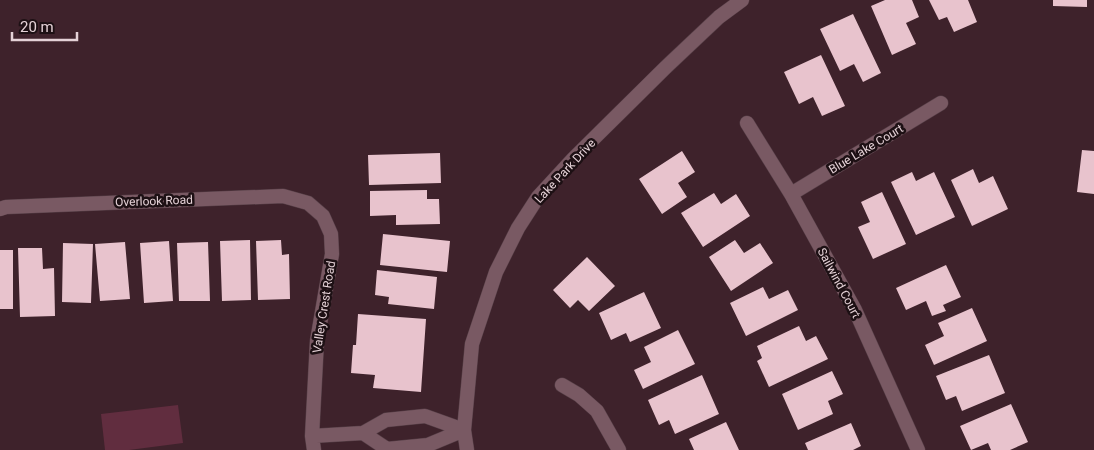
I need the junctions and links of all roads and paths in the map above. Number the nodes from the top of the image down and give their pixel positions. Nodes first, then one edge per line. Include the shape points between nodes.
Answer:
1 (742, 0) edge
2 (941, 103) dead end
3 (747, 123) dead end
4 (791, 194) junction
5 (308, 203) joint
6 (0, 209) edge
7 (562, 385) dead end
8 (464, 430) junction
9 (363, 433) junction
10 (312, 436) junction
11 (314, 450) edge
12 (467, 450) edge
13 (619, 450) edge
14 (918, 450) edge

1 - 8 street, Lake Park Drive via 719,17 666,68 538,197 496,272 472,344
2 - 4 street, Blue Lake Court
3 - 4 street, Sailwind Court
4 - 14 street, Sailwind Court via 855,310
5 - 6 street, Overlook Road via 283,196
5 - 10 street, Valley Crest Road via 323,216 331,234 332,254 317,341
7 - 13 street via 597,411
8 - 9 street via 425,416 386,420
8 - 9 street via 428,444 387,449
8 - 12 street, Lake Park Drive
9 - 10 street
10 - 11 street, Valley Crest Road

